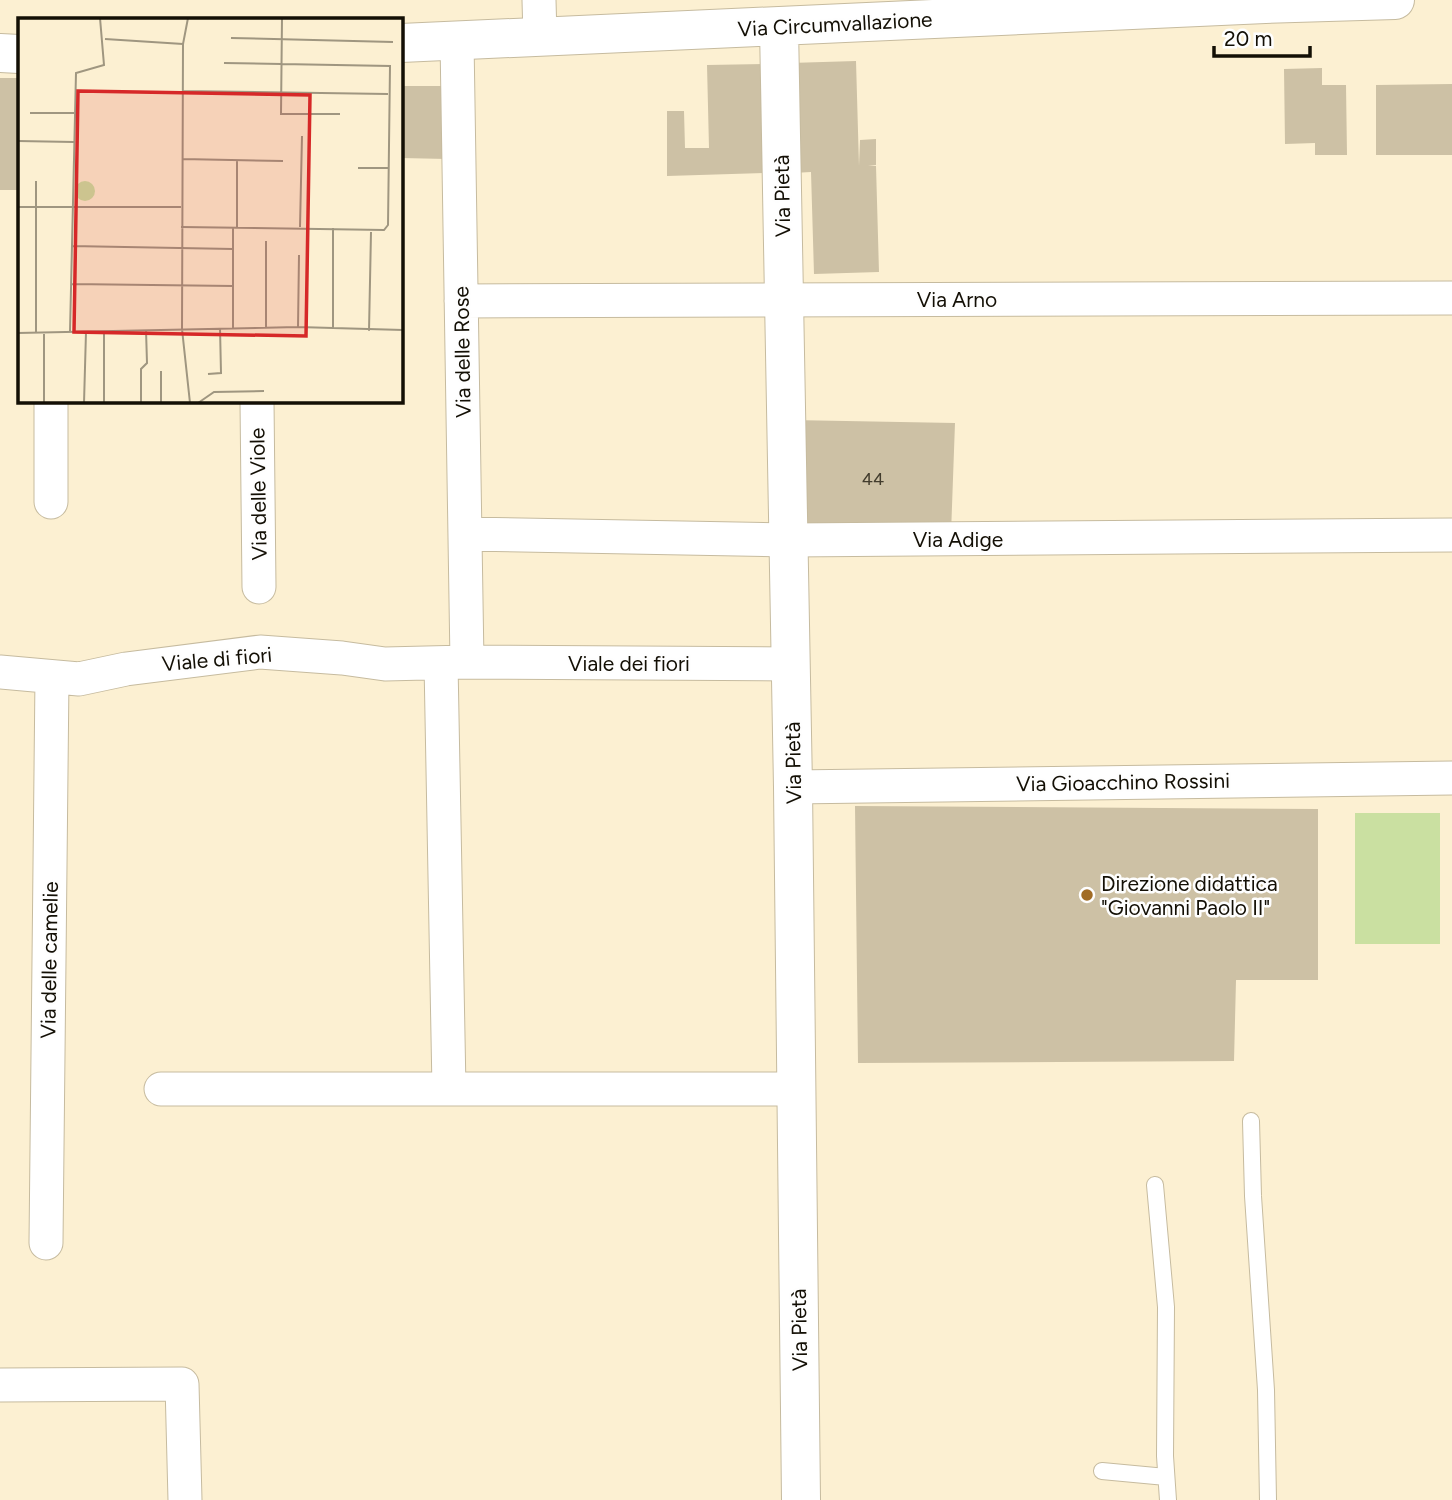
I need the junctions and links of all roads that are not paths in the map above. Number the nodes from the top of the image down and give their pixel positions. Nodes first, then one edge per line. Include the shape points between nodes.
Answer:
1 (538, 0) edge
2 (1383, 0) edge
3 (1265, 2) edge
4 (1002, 8) edge
5 (777, 13) edge
6 (540, 37) junction
7 (457, 41) junction
8 (402, 43) edge
9 (0, 53) edge
10 (18, 54) edge
11 (1452, 298) edge
12 (784, 299) junction
13 (461, 301) junction
14 (51, 402) edge
15 (257, 402) edge
16 (51, 502) dead end
17 (465, 534) junction
18 (1452, 536) edge
19 (789, 540) junction
20 (259, 587) dead end
21 (454, 663) junction
22 (791, 664) junction
23 (0, 672) edge
24 (52, 677) junction
25 (1452, 778) edge
26 (793, 786) junction
27 (162, 1089) dead end
28 (797, 1089) junction
29 (449, 1090) junction
30 (1251, 1121) dead end
31 (1155, 1185) dead end
32 (46, 1243) dead end
33 (0, 1385) edge
34 (1102, 1471) dead end
35 (1166, 1476) junction
36 (185, 1500) edge
37 (802, 1500) edge
38 (1168, 1500) edge
39 (1268, 1500) edge

1 - 6 street
2 - 3 street, Via Circumvallazione
3 - 4 street, Via Circumvallazione
4 - 5 street, Via Circumvallazione
5 - 6 street, Via Circumvallazione
5 - 12 street, Via Pietà
6 - 7 street, Via Circumvallazione
7 - 8 street, Via Circumvallazione
7 - 13 street, Via delle Rose
9 - 10 street
11 - 12 street, Via Arno
12 - 13 street, Via Arno
12 - 19 street, Via Pietà
13 - 17 street, Via delle Rose
14 - 16 street
15 - 20 street, Via delle Viole
17 - 19 street, Via Adige
17 - 21 street, Via delle Rose
18 - 19 street, Via Adige
19 - 22 street, Via Pietà
21 - 22 street, Viale dei fiori
21 - 24 street, Viale di fiori via 385,664 260,652 79,679
21 - 29 street, Via delle Rose
22 - 26 street, Via Pietà
23 - 24 street
24 - 32 street, Via delle camelie
25 - 26 street, Via Gioacchino Rossini
26 - 28 street, Via Pietà
27 - 29 street
28 - 29 street
28 - 37 street, Via Pietà
30 - 39 lane
31 - 35 lane via 1166,1307
33 - 36 street via 182,1384
34 - 35 lane
35 - 38 lane

